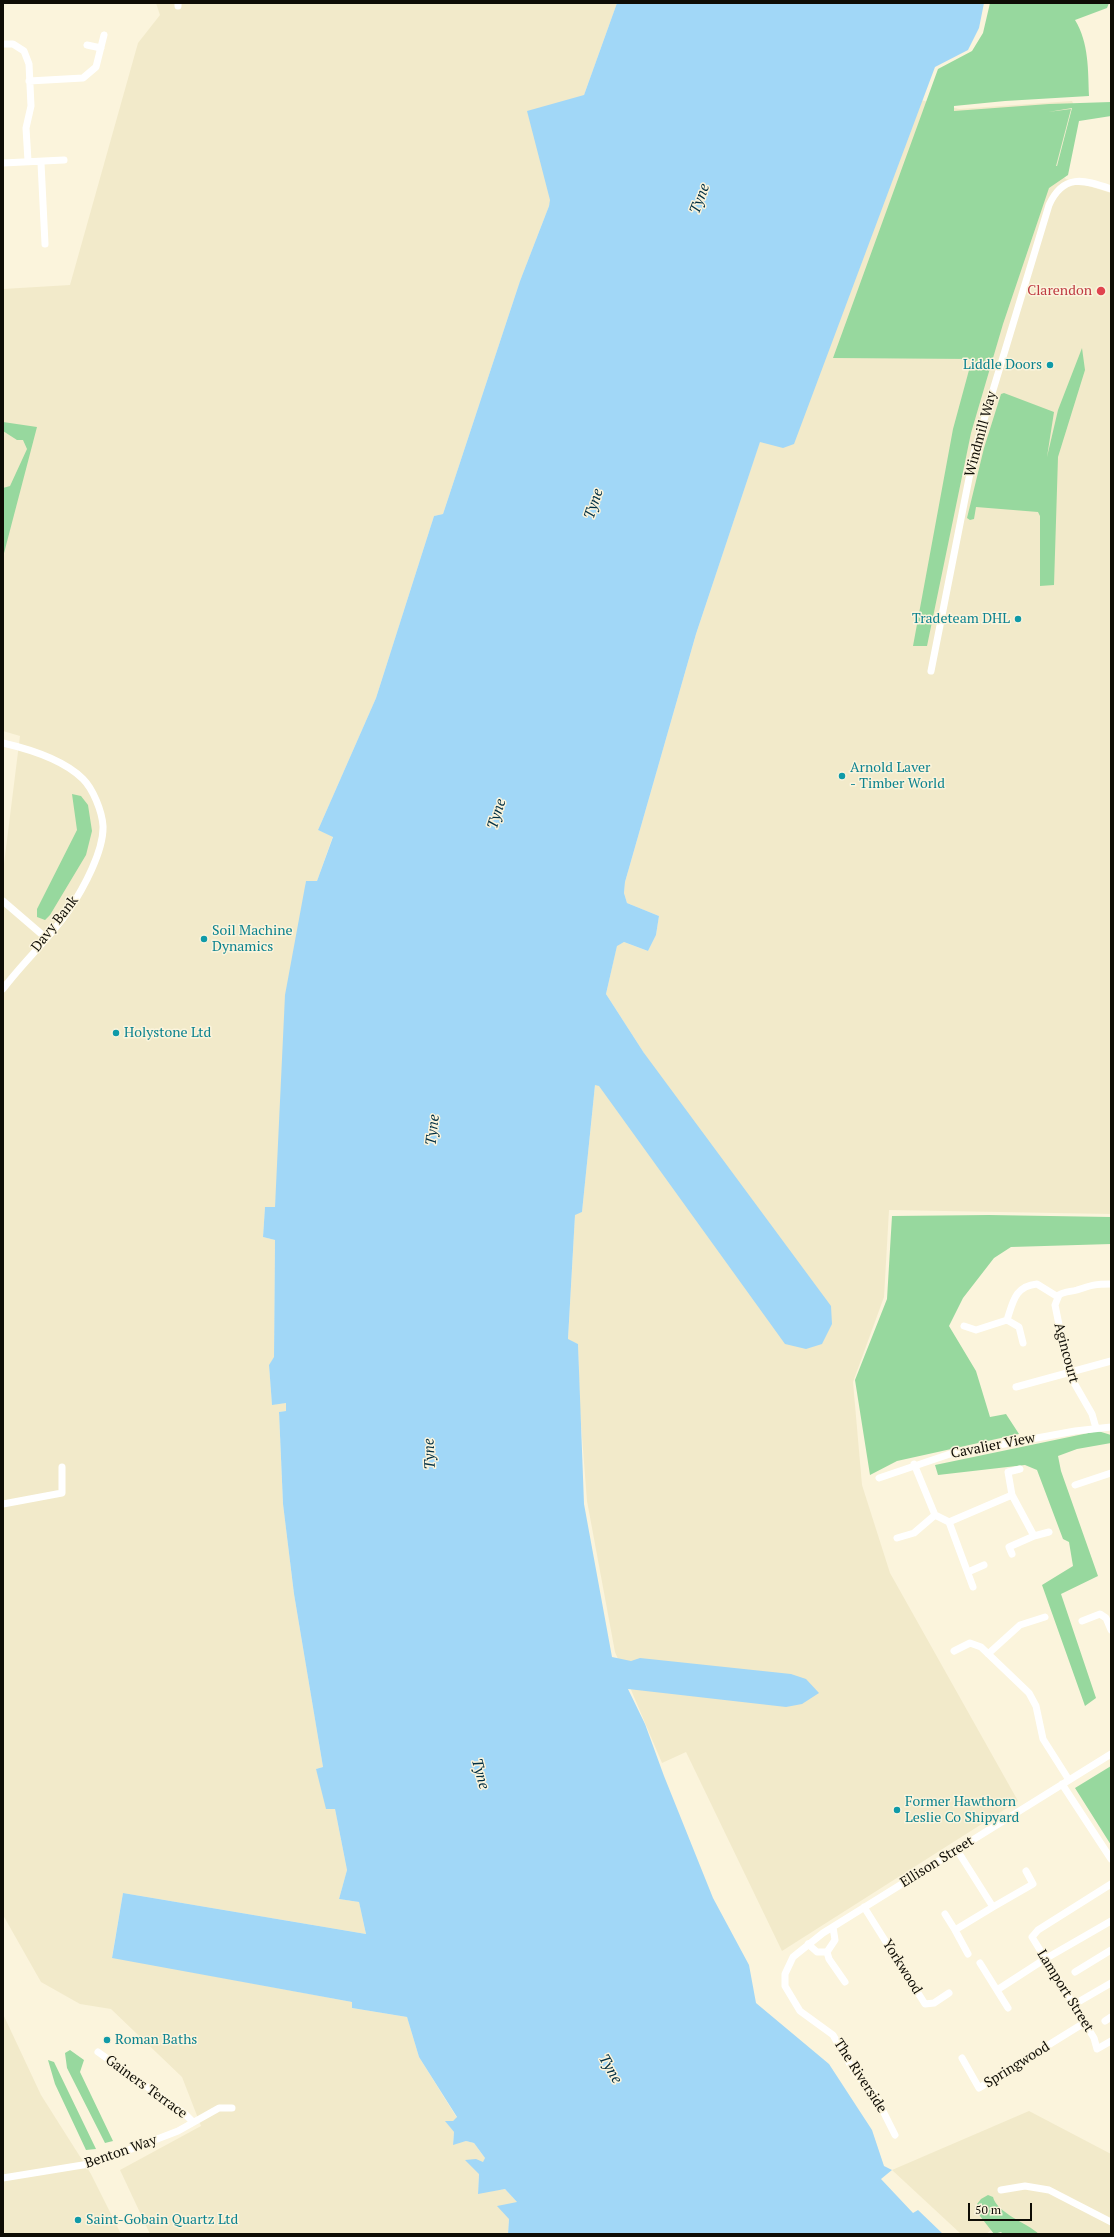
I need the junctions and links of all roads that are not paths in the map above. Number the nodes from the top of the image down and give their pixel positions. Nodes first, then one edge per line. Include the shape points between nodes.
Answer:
1 (104, 34) dead end
2 (3, 44) edge
3 (87, 45) dead end
4 (101, 48) junction
5 (29, 81) junction
6 (64, 160) dead end
7 (28, 161) junction
8 (41, 162) junction
9 (3, 163) edge
10 (1111, 189) edge
11 (46, 244) dead end
12 (931, 671) dead end
13 (3, 743) edge
14 (3, 901) edge
15 (46, 938) junction
16 (3, 989) edge
17 (1111, 1284) edge
18 (1058, 1297) junction
19 (1007, 1320) junction
20 (964, 1326) dead end
21 (1023, 1343) dead end
22 (1111, 1361) edge
23 (1069, 1373) junction
24 (1016, 1387) dead end
25 (1111, 1427) edge
26 (1096, 1428) junction
27 (914, 1464) junction
28 (62, 1468) dead end
29 (1020, 1469) dead end
30 (1111, 1473) edge
31 (879, 1478) dead end
32 (1075, 1485) dead end
33 (1012, 1495) junction
34 (3, 1504) edge
35 (934, 1515) junction
36 (949, 1522) junction
37 (1049, 1532) dead end
38 (1034, 1536) junction
39 (897, 1538) dead end
40 (1012, 1554) dead end
41 (984, 1565) dead end
42 (968, 1572) junction
43 (973, 1587) dead end
44 (1045, 1617) dead end
45 (1082, 1621) dead end
46 (1111, 1630) edge
47 (954, 1651) dead end
48 (988, 1654) junction
49 (1111, 1754) edge
50 (1066, 1782) junction
51 (957, 1850) junction
52 (1111, 1859) edge
53 (1026, 1871) dead end
54 (1111, 1884) edge
55 (864, 1907) junction
56 (993, 1907) junction
57 (945, 1914) dead end
58 (1111, 1921) edge
59 (833, 1927) junction
60 (955, 1930) junction
61 (808, 1944) junction
62 (1111, 1950) edge
63 (827, 1952) junction
64 (968, 1954) dead end
65 (1045, 1959) junction
66 (980, 1963) dead end
67 (1074, 1972) dead end
68 (845, 1982) dead end
69 (1111, 1983) edge
70 (997, 1990) junction
71 (949, 1993) dead end
72 (1073, 2005) junction
73 (1008, 2008) dead end
74 (1084, 2023) junction
75 (1111, 2041) edge
76 (98, 2052) dead end
77 (962, 2058) dead end
78 (232, 2108) dead end
79 (194, 2122) junction
80 (895, 2135) dead end
81 (3, 2178) edge
82 (1001, 2190) dead end
83 (1111, 2222) edge

1 - 4 street
2 - 5 street via 13,44 24,50 29,64
3 - 4 street
4 - 5 street via 96,67 83,78
5 - 7 street via 31,106 26,128
6 - 8 street
7 - 8 street
7 - 9 street
8 - 11 street
10 - 12 street, Windmill Way via 1078,180 1061,186 1049,205 974,453
13 - 15 street, Davy Bank via 54,759 82,778 93,794 103,825 101,841 87,880 69,910
14 - 15 street
15 - 16 street, Davy Bank
17 - 18 street via 1086,1285
18 - 19 street via 1037,1284 1023,1287 1016,1293
18 - 23 street, Agincourt via 1055,1312
19 - 20 street via 976,1330
19 - 21 street via 1018,1327
22 - 23 street
23 - 24 street
23 - 26 street, Agincourt via 1075,1388 1092,1414
25 - 26 street, Cavalier View
26 - 27 street, Cavalier View via 950,1454
27 - 31 street, Cavalier View
27 - 35 street
28 - 34 street via 62,1493
29 - 33 street via 1008,1472
30 - 32 street
33 - 36 street
33 - 38 street
35 - 36 street
35 - 39 street via 914,1534
36 - 42 street
37 - 38 street
38 - 40 street via 1009,1547
41 - 42 street
42 - 43 street
44 - 48 street via 1020,1625
45 - 46 street via 1100,1614 1106,1618
47 - 48 street via 970,1643 981,1647
48 - 50 street via 1029,1693 1036,1706 1044,1739
49 - 50 street, Ellison Street
50 - 51 street, Ellison Street
50 - 52 street
51 - 55 street, Ellison Street
51 - 56 street
53 - 56 street via 1033,1884
54 - 65 street, Lamport Street via 1032,1934
55 - 59 street, The Riverside
55 - 71 street, Yorkwood via 926,2004 934,2003
56 - 60 street
57 - 60 street
58 - 65 street
59 - 61 street, The Riverside
59 - 63 street via 835,1940
60 - 64 street
61 - 63 street via 817,1952
61 - 80 street, The Riverside via 788,1964 785,1986 800,2011 833,2035 855,2073 875,2095
62 - 67 street
63 - 68 street
65 - 70 street
65 - 72 street, Lamport Street
66 - 70 street
69 - 72 street
70 - 73 street
72 - 74 street, Lamport Street
74 - 75 street, Lamport Street via 1094,2038 1097,2049
74 - 77 street, Springwood via 979,2088
76 - 79 street, Gainers Terrace
78 - 79 street, Benton Way via 219,2108
79 - 81 street, Benton Way via 178,2131 94,2163
82 - 83 street via 1025,2186 1049,2190

